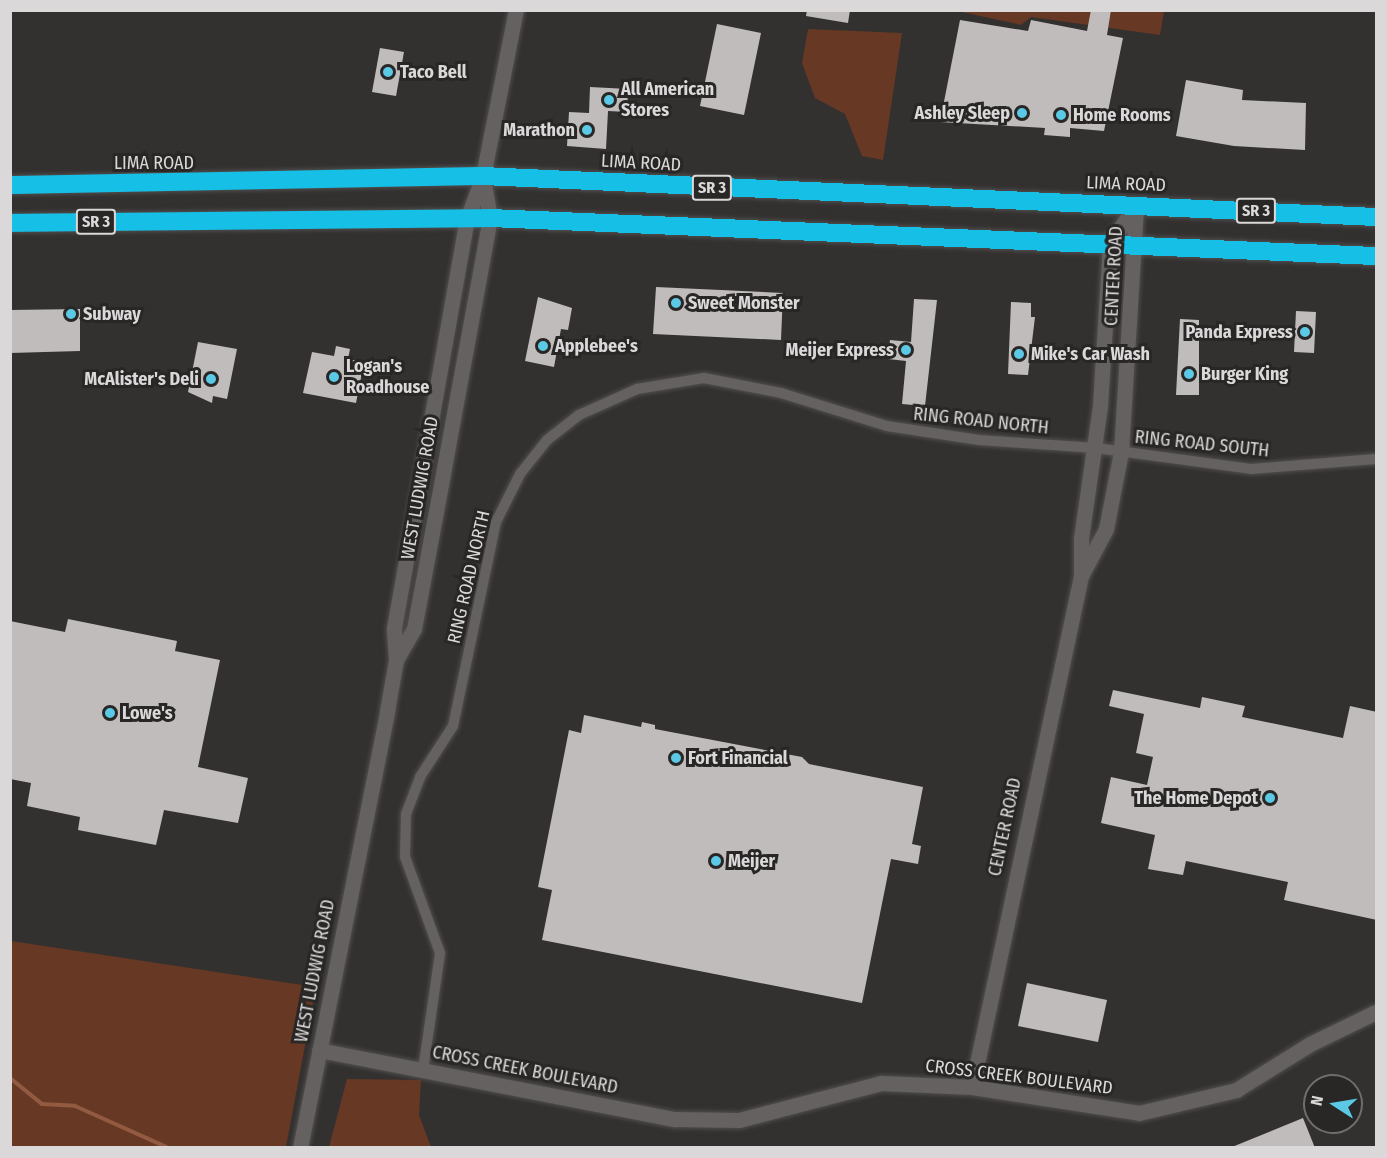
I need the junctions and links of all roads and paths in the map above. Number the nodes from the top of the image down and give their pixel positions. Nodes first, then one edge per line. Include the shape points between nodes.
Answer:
1 (516, 10) edge
2 (483, 176) junction
3 (10, 185) edge
4 (1136, 205) junction
5 (1377, 217) edge
6 (489, 218) junction
7 (467, 219) junction
8 (10, 224) edge
9 (1110, 243) junction
10 (1136, 244) junction
11 (1377, 256) edge
12 (1096, 448) junction
13 (1121, 452) junction
14 (1377, 459) edge
15 (1081, 576) junction
16 (396, 660) junction
17 (1377, 1012) edge
18 (319, 1050) junction
19 (423, 1070) junction
20 (972, 1087) junction
21 (300, 1148) edge

1 - 2 street, WEST LUDWIG ROAD
2 - 3 highway, LIMA ROAD / SR 3
2 - 4 highway, LIMA ROAD / SR 3
2 - 6 street, WEST LUDWIG ROAD
2 - 7 street, WEST LUDWIG ROAD
4 - 5 highway, LIMA ROAD / SR 3
4 - 9 street, CENTER ROAD
4 - 10 street, CENTER ROAD
6 - 7 highway, SR 3
6 - 9 highway, SR 3
6 - 16 street, WEST LUDWIG ROAD via 414,629
7 - 8 highway, SR 3
7 - 16 street, WEST LUDWIG ROAD via 394,628
9 - 10 highway, SR 3
9 - 12 street, CENTER ROAD
10 - 11 highway, SR 3
10 - 13 street, CENTER ROAD
12 - 13 street, RING ROAD SOUTH
12 - 15 street, CENTER ROAD via 1081,538
12 - 19 street, RING ROAD NORTH via 912,431 736,382 704,378 680,379 617,396 579,416 547,440 520,474 496,522 453,726 420,777 406,814 405,857 440,953
13 - 14 street, RING ROAD SOUTH via 1251,469
13 - 15 street, CENTER ROAD via 1106,529
15 - 20 street, CENTER ROAD
16 - 18 street, WEST LUDWIG ROAD
17 - 20 street, CROSS CREEK BOULEVARD via 1310,1044 1236,1090 1182,1106 1139,1113
18 - 19 street, CROSS CREEK BOULEVARD
18 - 21 street, WEST LUDWIG ROAD
19 - 20 street, CROSS CREEK BOULEVARD via 675,1119 739,1120 881,1083

